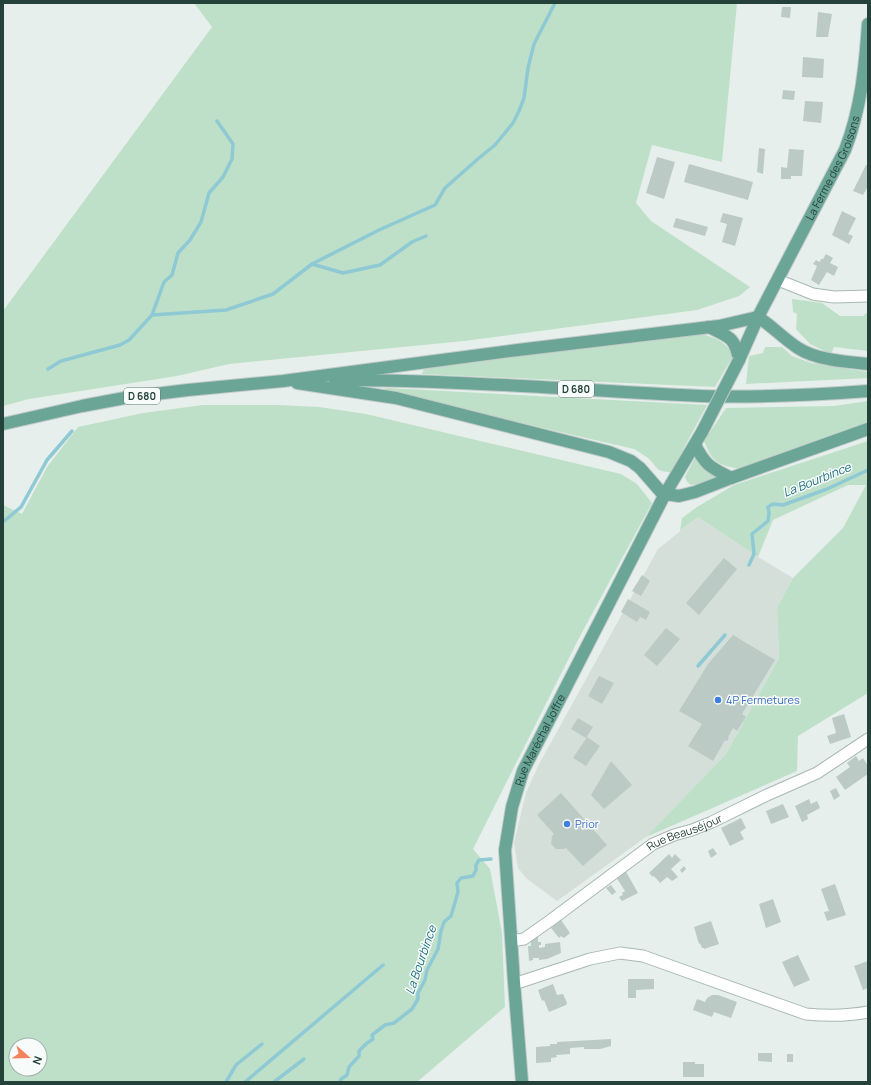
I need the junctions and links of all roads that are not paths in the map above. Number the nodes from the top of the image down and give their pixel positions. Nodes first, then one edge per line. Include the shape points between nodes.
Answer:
1 (868, 24) edge
2 (778, 280) junction
3 (868, 296) edge
4 (758, 317) junction
5 (708, 327) junction
6 (739, 360) junction
7 (868, 364) edge
8 (283, 381) junction
9 (868, 391) edge
10 (3, 424) edge
11 (868, 428) edge
12 (695, 445) junction
13 (731, 478) junction
14 (665, 494) junction
15 (868, 739) edge
16 (511, 941) junction
17 (514, 982) junction
18 (868, 1012) edge
19 (522, 1082) edge

1 - 2 main road, La Ferme des Groisons via 862,91 852,133
2 - 3 street via 814,294 834,297
2 - 4 main road, La Ferme des Groisons
4 - 5 main road
4 - 6 main road, La Ferme des Groisons
4 - 7 main road via 797,348 809,354 850,363
5 - 6 main road via 727,335 736,346
5 - 8 main road
6 - 12 main road, Rue Maréchal Joffre, bridge
8 - 9 main road, D 680 via 387,380 702,396 802,396
8 - 10 main road, D 680 via 130,397
8 - 14 main road via 396,398 608,452 631,461
11 - 13 main road
12 - 13 main road via 711,468
12 - 14 main road, Rue Maréchal Joffre
13 - 14 main road via 695,492 678,496
14 - 16 main road, Rue Maréchal Joffre via 523,771 512,807 506,850
15 - 16 street, Rue Beauséjour via 817,773 712,822 653,844 551,920 524,938
16 - 17 main road, Rue Maréchal Joffre
17 - 18 street via 590,959 620,953 643,956 806,1014 845,1016
17 - 19 main road, Rue Maréchal Joffre

